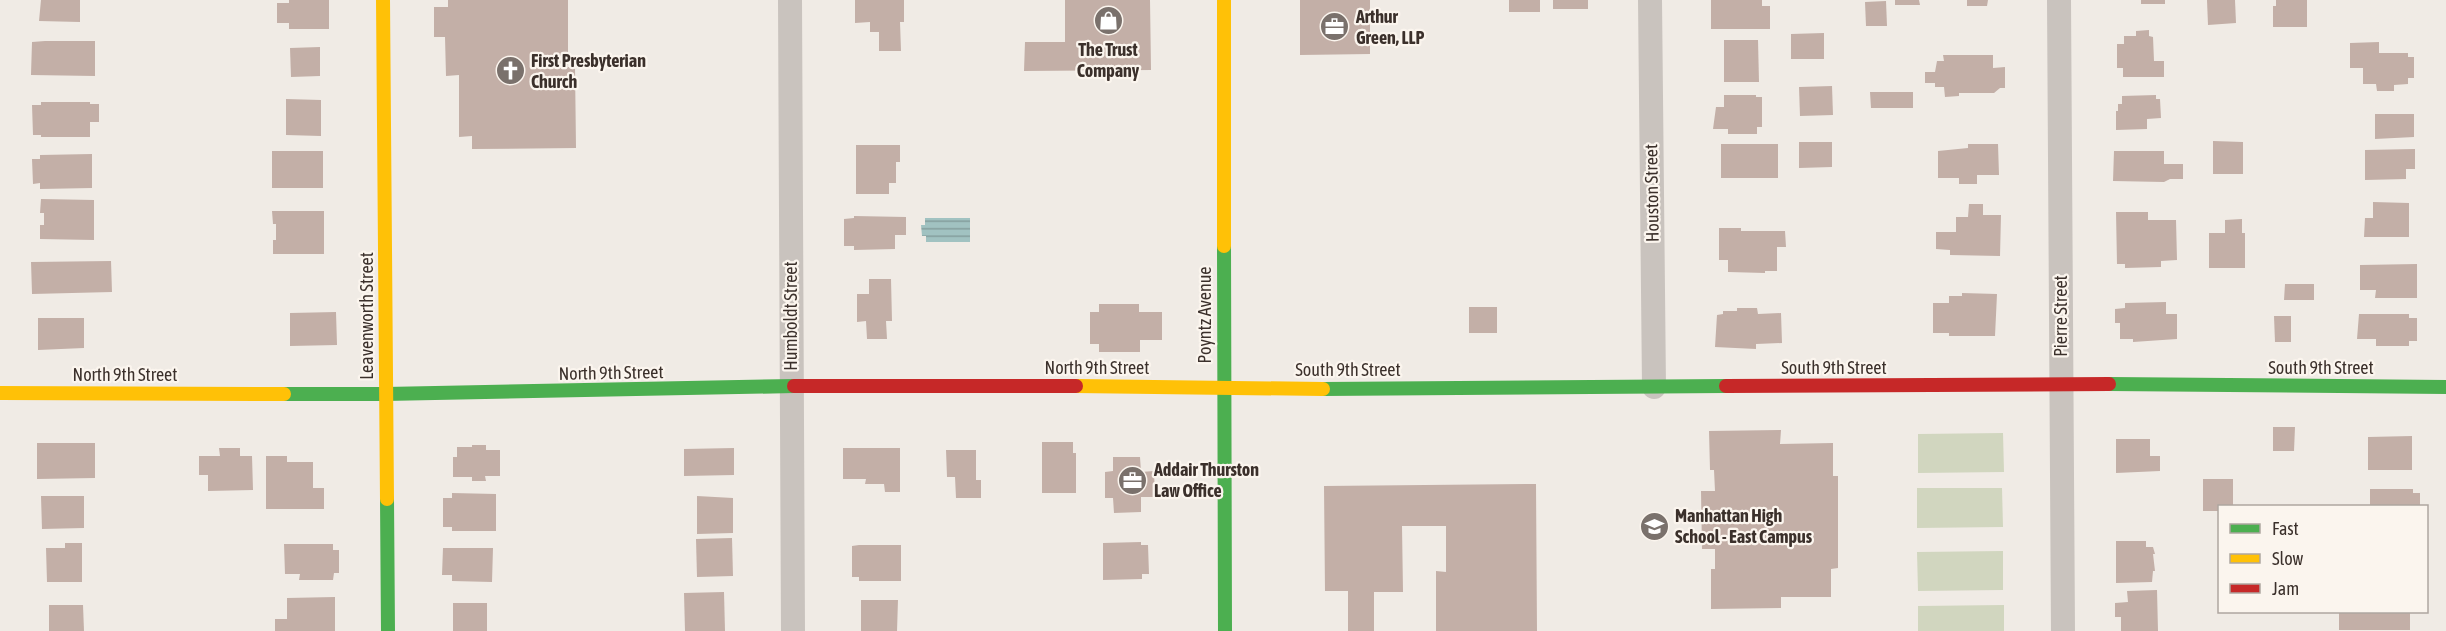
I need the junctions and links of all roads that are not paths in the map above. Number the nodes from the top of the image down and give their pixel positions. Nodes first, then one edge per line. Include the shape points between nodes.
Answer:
1 (383, 0) edge
2 (790, 0) edge
3 (1224, 0) edge
4 (1650, 0) edge
5 (2059, 0) edge
6 (2061, 384) junction
7 (792, 386) junction
8 (1223, 386) junction
9 (1654, 387) junction
10 (2446, 387) edge
11 (0, 393) edge
12 (386, 394) junction
13 (388, 631) edge
14 (793, 631) edge
15 (1225, 631) edge
16 (2063, 631) edge

1 - 12 street, Leavenworth Street
2 - 7 street, Humboldt Street
3 - 8 street, Poyntz Avenue
4 - 9 street, Houston Street
5 - 6 street, Pierre Street
6 - 9 street, South 9th Street
6 - 10 street, South 9th Street
6 - 16 street, Pierre Street
7 - 8 street, North 9th Street
7 - 12 street, North 9th Street
7 - 14 street, Humboldt Street
8 - 9 street, South 9th Street
8 - 15 street, Poyntz Avenue
11 - 12 street, North 9th Street
12 - 13 street, Leavenworth Street

